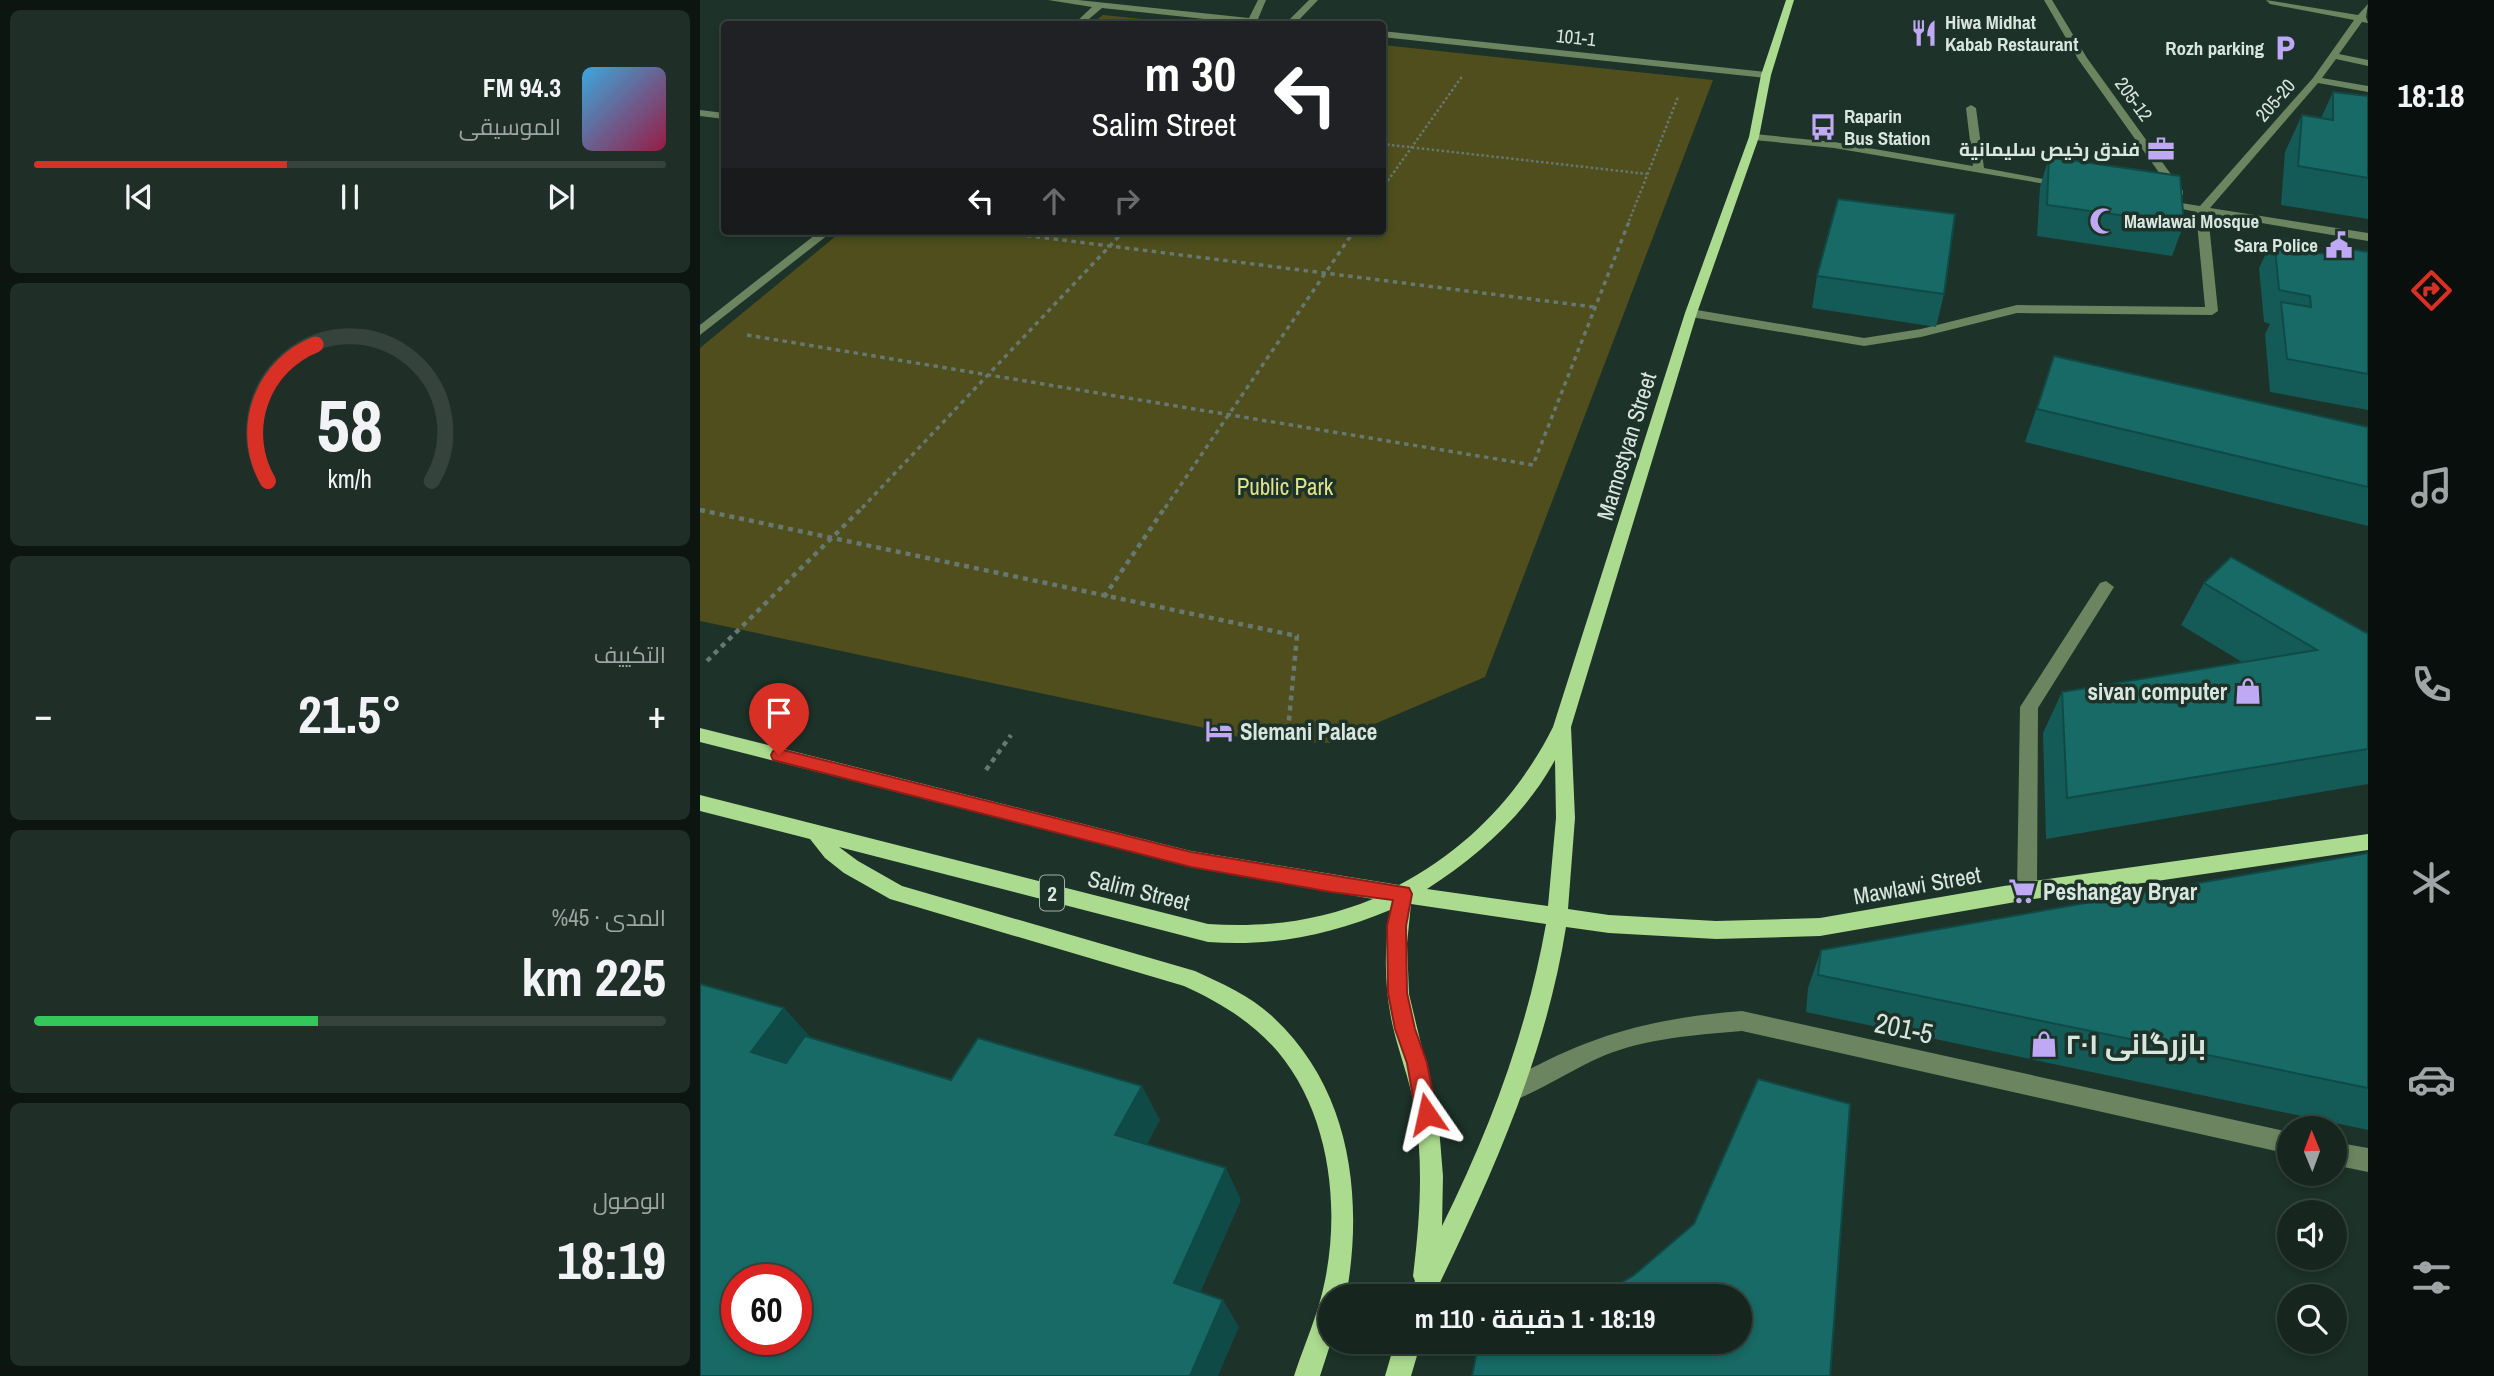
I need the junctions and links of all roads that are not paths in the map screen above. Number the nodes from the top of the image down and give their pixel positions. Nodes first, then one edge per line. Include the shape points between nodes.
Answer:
1 (1052, 0) edge
2 (1262, 0) edge
3 (1314, 0) edge
4 (1790, 0) edge
5 (2048, 0) edge
6 (2270, 1) edge
7 (2366, 4) edge
8 (1100, 5) junction
9 (2364, 19) edge
10 (1081, 21) edge
11 (1243, 21) edge
12 (1252, 21) edge
13 (1293, 21) edge
14 (1386, 34) edge
15 (2333, 56) junction
16 (2368, 63) edge
17 (1766, 75) junction
18 (2316, 80) junction
19 (2368, 89) edge
20 (1971, 108) dead end
21 (700, 113) edge
22 (721, 116) edge
23 (1754, 137) junction
24 (1979, 170) junction
25 (2084, 189) edge
26 (2149, 201) edge
27 (2202, 210) junction
28 (822, 235) edge
29 (2368, 237) edge
30 (1691, 313) junction
31 (700, 331) edge
32 (2106, 587) dead end
33 (1562, 727) junction
34 (700, 735) edge
35 (700, 803) edge
36 (817, 834) junction
37 (2368, 842) edge
38 (2027, 891) junction
39 (1403, 894) junction
40 (1556, 915) junction
41 (1515, 1088) junction
42 (2277, 1140) edge
43 (2347, 1156) edge
44 (2368, 1160) edge
45 (1335, 1284) edge
46 (1424, 1284) edge
47 (1427, 1284) edge
48 (1318, 1343) edge
49 (1404, 1354) edge
50 (1307, 1376) edge
51 (1398, 1376) edge

1 - 8 street
2 - 12 street
3 - 13 street
4 - 17 main road, Mamostyan Street
5 - 27 street, 205-12 via 2178,192
6 - 9 street
7 - 9 street, 205-20
8 - 10 street
8 - 11 street
9 - 15 street, 205-20
14 - 17 street, 101-1
15 - 16 street
15 - 18 street, 205-20
17 - 23 main road, Mamostyan Street
18 - 19 street
18 - 27 street, 205-20
20 - 24 street
21 - 22 street
23 - 24 street via 1834,145
23 - 30 main road, Mamostyan Street
24 - 25 street
26 - 27 street
27 - 29 street
27 - 30 street via 2212,311 2017,309 1864,342
28 - 31 street
30 - 33 main road, Mamostyan Street
32 - 38 street via 2029,707
33 - 39 main road via 1520,797 1478,839
33 - 40 main road, Mamostyan Street via 1567,815
34 - 39 main road, Salim Street / 2 via 1191,859
35 - 36 main road, Salim Street / 2
36 - 39 main road, Salim Street / 2 via 1208,933 1290,932 1330,923
36 - 45 main road via 851,867 897,892 1188,978 1233,999 1271,1030 1303,1068 1326,1114 1340,1169 1343,1228
37 - 38 main road, Mawlawi Street
38 - 40 main road, Mawlawi Street via 1820,927 1663,928
39 - 40 main road, Salim Street / 2
39 - 46 main road via 1397,926 1398,993 1422,1088 1433,1168
40 - 41 main road, Mamostyan Street via 1541,998
41 - 42 street, 201-5 via 1568,1059 1624,1038 1682,1026 1742,1021
41 - 47 main road, Mamostyan Street via 1476,1184
43 - 44 street
48 - 50 main road
49 - 51 main road

